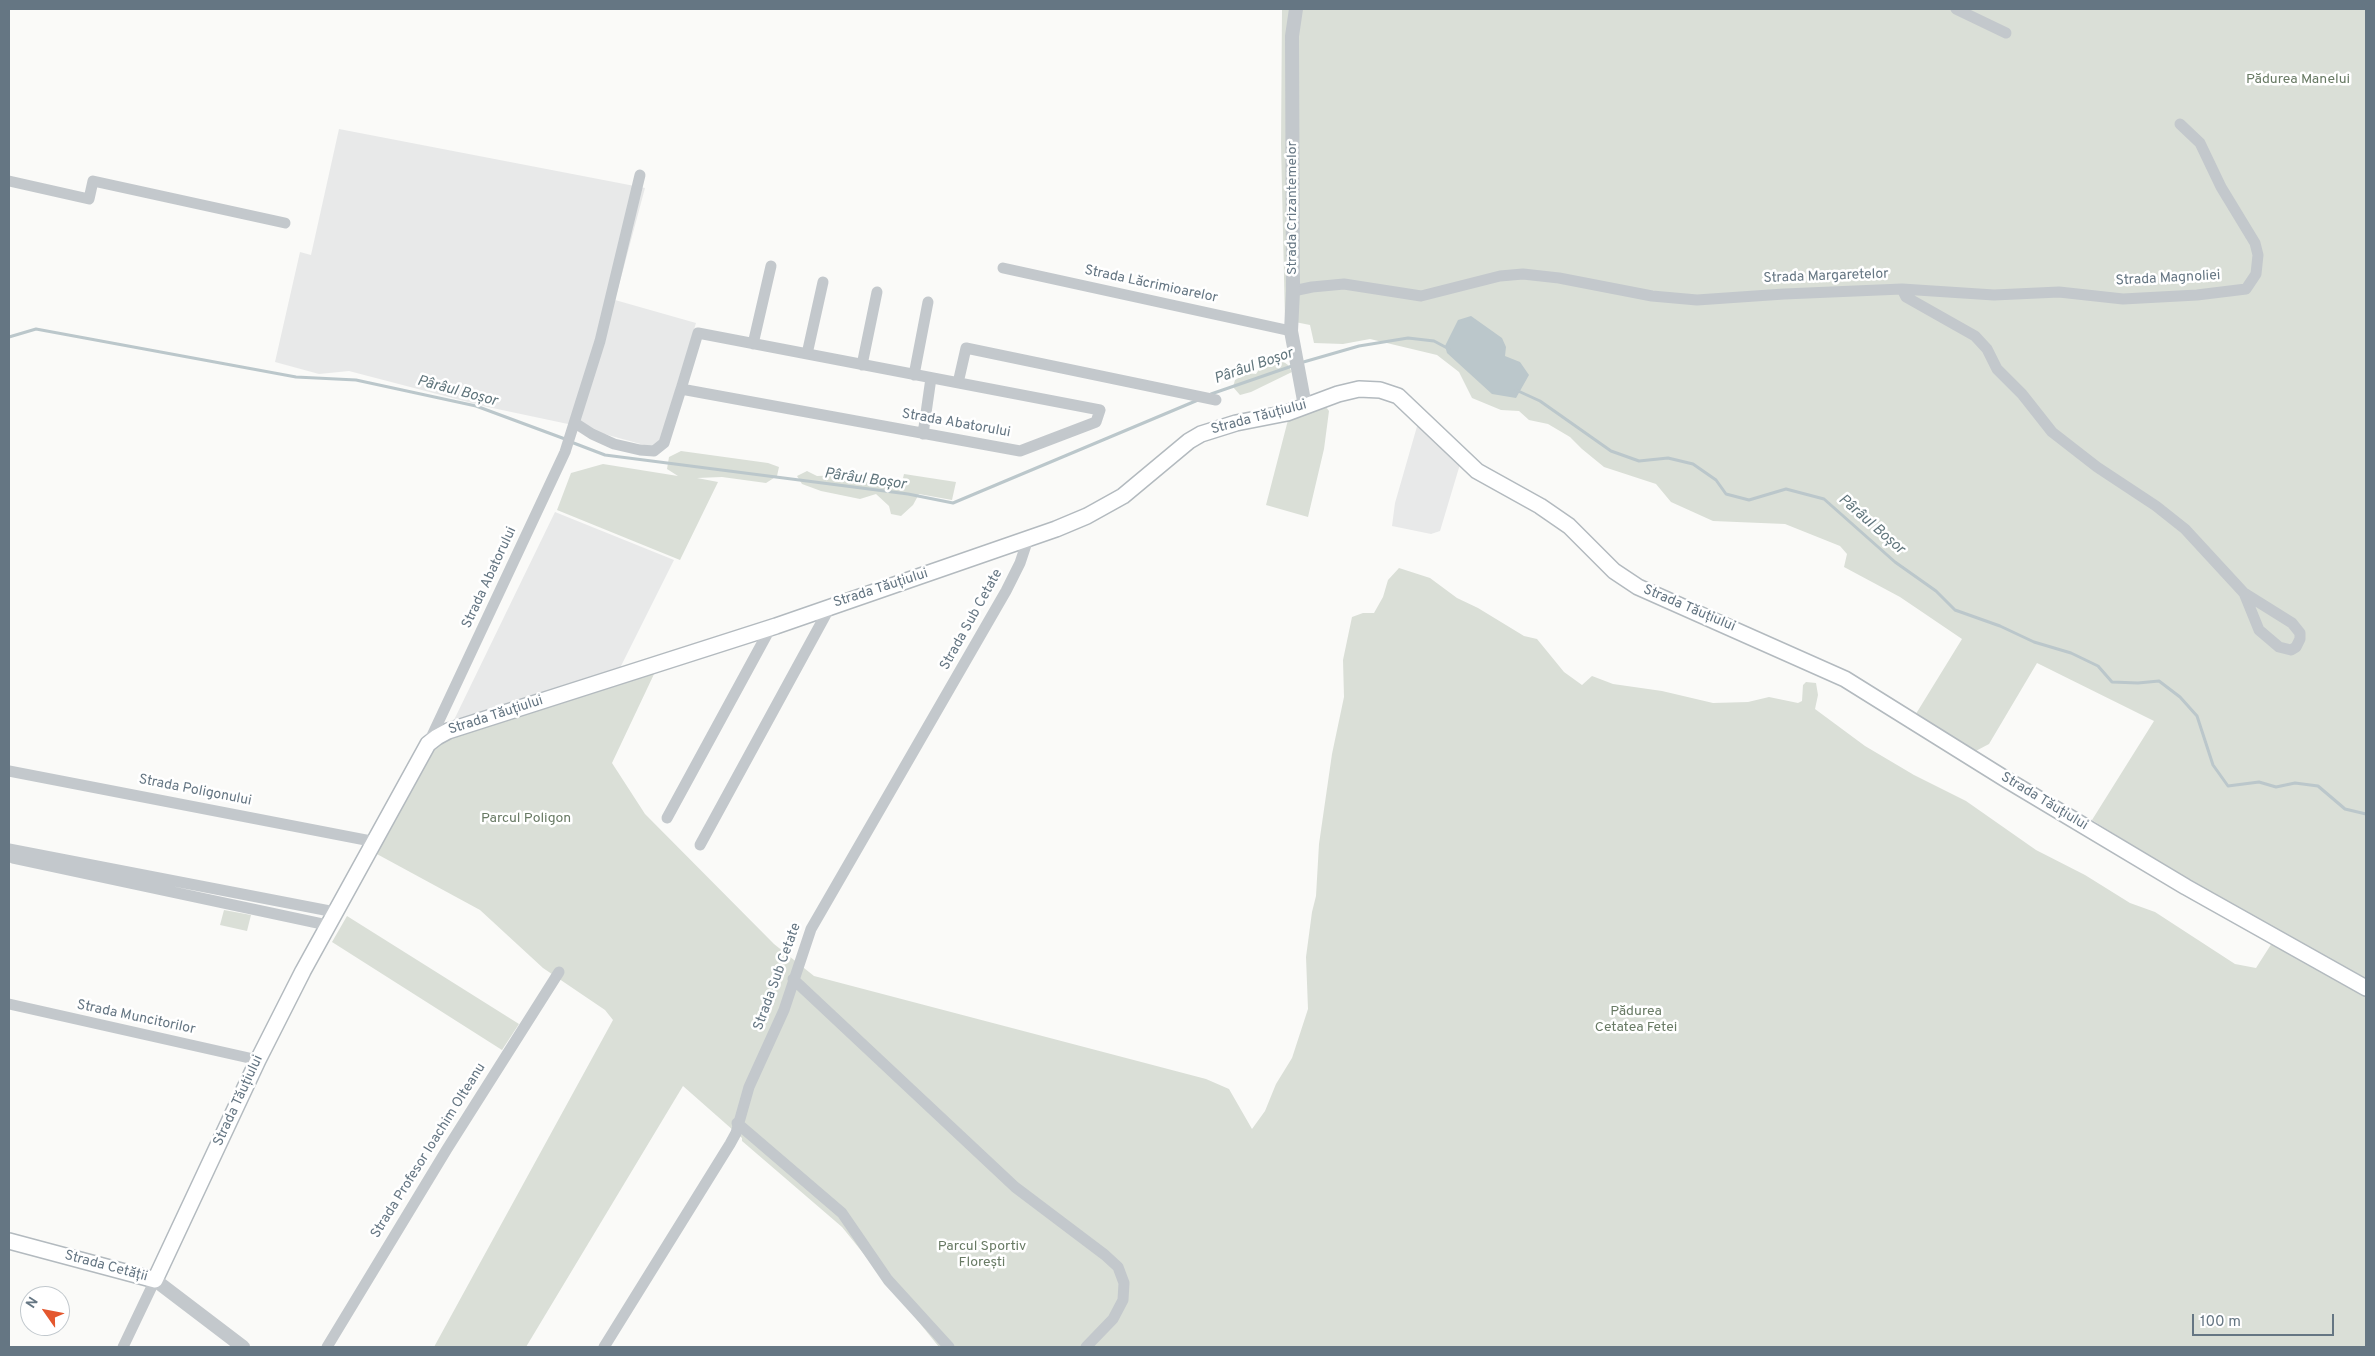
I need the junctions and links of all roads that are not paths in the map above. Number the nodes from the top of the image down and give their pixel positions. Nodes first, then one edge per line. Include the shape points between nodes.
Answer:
1 (1296, 9) edge
2 (1956, 9) edge
3 (2006, 33) dead end
4 (2180, 124) dead end
5 (640, 175) dead end
6 (9, 181) edge
7 (285, 223) dead end
8 (771, 266) dead end
9 (1003, 268) dead end
10 (823, 282) dead end
11 (1902, 289) junction
12 (1293, 291) junction
13 (877, 292) dead end
14 (928, 302) dead end
15 (1292, 331) junction
16 (753, 344) junction
17 (808, 354) junction
18 (862, 365) junction
19 (914, 375) junction
20 (931, 378) junction
21 (958, 383) junction
22 (681, 389) junction
23 (1216, 400) dead end
24 (1301, 403) junction
25 (573, 428) junction
26 (922, 434) junction
27 (1028, 539) junction
28 (2244, 594) junction
29 (831, 606) junction
30 (771, 627) junction
31 (428, 744) junction
32 (9, 771) edge
33 (667, 818) dead end
34 (376, 842) junction
35 (700, 846) dead end
36 (9, 849) edge
37 (9, 857) edge
38 (335, 912) junction
39 (327, 925) junction
40 (559, 972) dead end
41 (792, 979) junction
42 (2366, 988) edge
43 (9, 1004) edge
44 (258, 1060) junction
45 (737, 1123) junction
46 (9, 1240) edge
47 (155, 1280) junction
48 (123, 1347) edge
49 (243, 1347) edge
50 (327, 1347) edge
51 (604, 1347) edge
52 (949, 1347) edge
53 (1086, 1347) edge

1 - 12 street, Strada Crizantemelor via 1292,36
2 - 3 street
4 - 11 street, Strada Magnoliei via 2200,143 2221,187 2255,244 2258,256 2256,274 2246,289 2123,299 2059,292 1994,295
5 - 25 street, Strada Abatorului via 602,332
6 - 7 street via 89,200 93,181
8 - 16 street
9 - 15 street, Strada Lăcrimioarelor
10 - 17 street
11 - 12 street, Strada Margaretelor via 1697,300 1652,296 1523,274 1500,276 1421,296 1344,284
11 - 28 street, Strada Margaretelor via 1906,297 1976,336 1997,369 2052,432 2185,529
12 - 15 street, Strada Crizantemelor
13 - 18 street
14 - 19 street
15 - 24 street, Strada Crizantemelor
16 - 17 street, Strada Abatorului
16 - 22 street, Strada Abatorului via 698,333
17 - 18 street, Strada Abatorului
18 - 19 street, Strada Abatorului
19 - 20 street, Strada Abatorului
20 - 21 street, Strada Abatorului
20 - 26 street
21 - 23 street via 966,348
21 - 26 street, Strada Abatorului via 1100,410 1096,422 1020,452
22 - 25 street, Strada Abatorului via 664,443 654,451 614,444
22 - 26 street, Strada Abatorului
24 - 27 main road, Strada Tăuțiului via 1200,434 1144,481 1107,506
24 - 42 main road, Strada Tăuțiului via 1359,389 1391,392 1477,471 1569,526 1614,571 1638,587 1846,679 2178,882
25 - 31 street, Strada Abatorului via 565,452
27 - 29 main road, Strada Tăuțiului
27 - 41 street, Strada Sub Cetate via 1006,591 811,929
28 - 28 street, Strada Margaretelor via 2292,623 2300,633 2296,647 2291,650 2279,647 2258,630
29 - 30 main road, Strada Tăuțiului
29 - 35 street
30 - 31 main road, Strada Tăuțiului via 448,731
30 - 33 street
31 - 34 main road, Strada Tăuțiului
32 - 34 street, Strada Poligonului
34 - 38 main road, Strada Tăuțiului
36 - 38 street
37 - 39 street
38 - 39 main road, Strada Tăuțiului
39 - 44 main road, Strada Tăuțiului
40 - 50 street, Strada Profesor Ioachim Olteanu
41 - 45 street, Strada Sub Cetate via 784,1010 749,1087
41 - 53 street via 1015,1187 1118,1267 1124,1283 1123,1300 1113,1319
43 - 44 street, Strada Muncitorilor
44 - 47 main road, Strada Tăuțiului
45 - 51 street, Strada Sub Cetate via 730,1144
45 - 52 street via 842,1213 888,1280
46 - 47 main road, Strada Cetății
47 - 48 street
47 - 49 street, Strada Cetății

